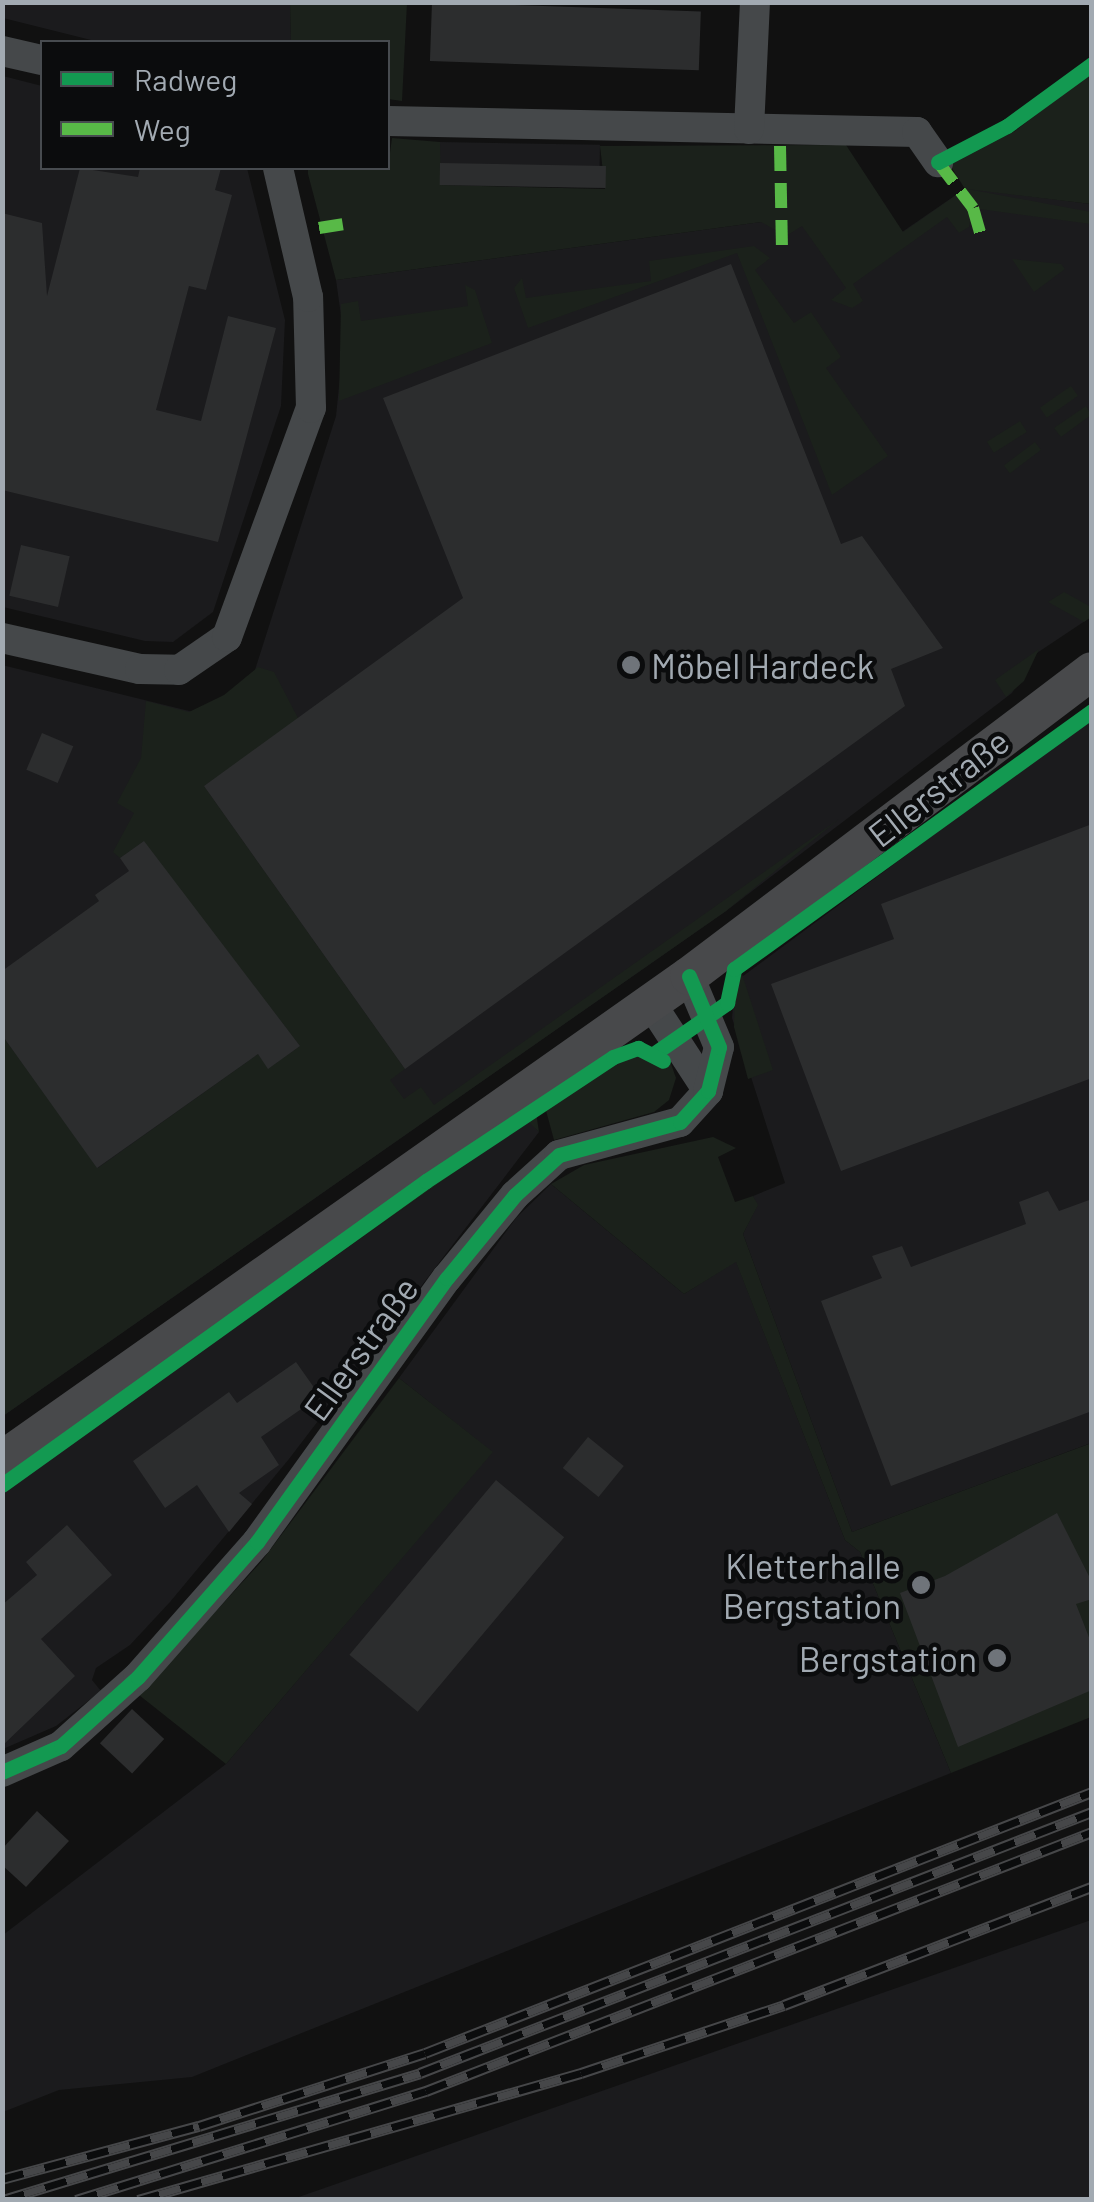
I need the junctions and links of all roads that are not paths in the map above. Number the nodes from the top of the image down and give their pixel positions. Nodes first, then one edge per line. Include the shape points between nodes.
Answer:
1 (754, 2) edge
2 (2, 50) edge
3 (40, 60) edge
4 (390, 121) edge
5 (749, 129) junction
6 (938, 162) dead end
7 (278, 170) edge
8 (2, 638) edge
9 (1092, 671) edge
10 (688, 976) junction
11 (650, 1002) junction
12 (708, 1092) junction
13 (2, 1460) edge
14 (2, 1772) edge

1 - 5 street
2 - 3 street
4 - 5 street
5 - 6 street via 917,132
7 - 8 street via 308,297 311,408 227,637 179,670 140,669
9 - 10 main road, Ellerstraße
10 - 11 main road, Ellerstraße
10 - 12 street via 719,1047
11 - 12 street
11 - 13 main road, Ellerstraße
12 - 14 street, Ellerstraße via 680,1122 559,1155 515,1195 447,1278 257,1542 138,1676 60,1746

